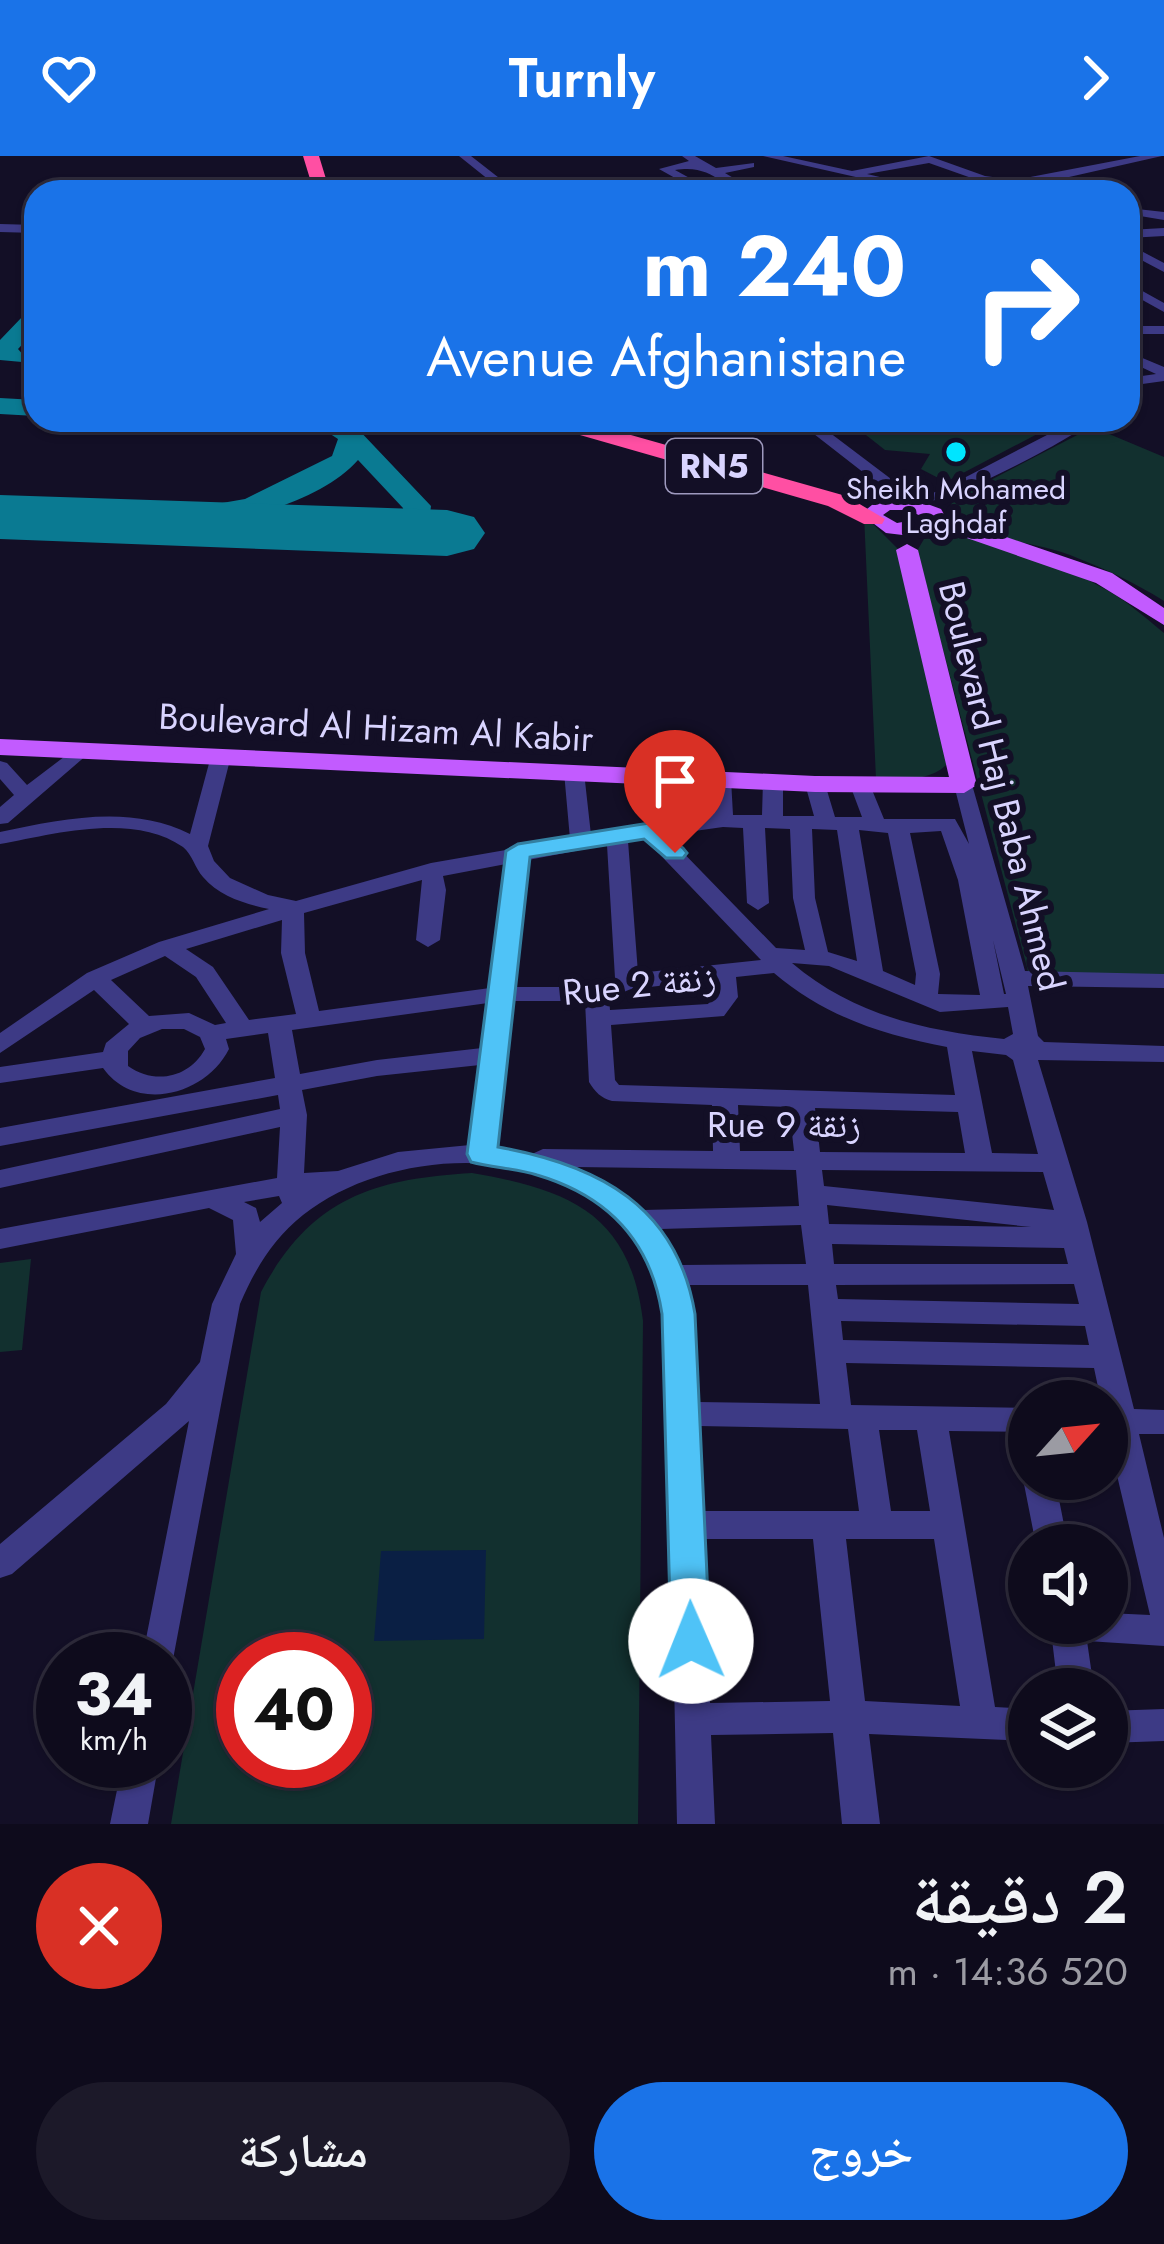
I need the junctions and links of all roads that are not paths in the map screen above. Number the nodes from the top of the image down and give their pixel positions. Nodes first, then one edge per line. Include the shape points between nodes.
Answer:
1 (464, 156) edge
2 (666, 156) edge
3 (768, 156) edge
4 (880, 156) edge
5 (654, 157) edge
6 (786, 157) edge
7 (1151, 157) edge
8 (923, 158) edge
9 (693, 160) edge
10 (828, 161) edge
11 (942, 164) junction
12 (750, 165) dead end
13 (1164, 168) edge
14 (962, 171) junction
15 (711, 172) junction
16 (849, 173) junction
17 (867, 176) junction
18 (984, 179) joint
19 (495, 180) edge
20 (686, 180) edge
21 (727, 180) edge
22 (872, 180) edge
23 (925, 180) edge
24 (989, 180) edge
25 (1059, 180) edge
26 (1140, 255) edge
27 (1164, 256) edge
28 (1144, 257) junction
29 (1164, 272) edge
30 (595, 432) edge
31 (615, 432) edge
32 (816, 432) edge
33 (1064, 432) edge
34 (908, 514) junction
35 (1164, 618) edge
36 (0, 747) edge
37 (81, 750) junction
38 (220, 756) junction
39 (0, 767) edge
40 (574, 772) junction
41 (721, 779) junction
42 (773, 782) junction
43 (815, 784) junction
44 (860, 785) junction
45 (964, 785) junction
46 (26, 796) junction
47 (0, 818) edge
48 (723, 821) junction
49 (763, 824) junction
50 (824, 824) junction
51 (886, 826) junction
52 (649, 831) junction
53 (617, 835) junction
54 (0, 838) edge
55 (580, 840) junction
56 (197, 846) junction
57 (518, 851) junction
58 (431, 870) junction
59 (804, 898) junction
60 (758, 903) junction
61 (293, 907) junction
62 (728, 907) junction
63 (428, 940) dead end
64 (167, 947) junction
65 (818, 957) junction
66 (776, 960) junction
67 (871, 973) junction
68 (724, 975) junction
69 (95, 979) junction
70 (1164, 981) edge
71 (627, 982) junction
72 (1009, 993) junction
73 (499, 994) junction
74 (926, 998) junction
75 (597, 1006) junction
76 (309, 1018) junction
77 (278, 1022) junction
78 (144, 1025) junction
79 (241, 1027) junction
80 (211, 1033) junction
81 (958, 1042) junction
82 (0, 1046) edge
83 (1025, 1048) junction
84 (1164, 1054) edge
85 (493, 1055) junction
86 (113, 1059) junction
87 (0, 1075) edge
88 (287, 1085) junction
89 (172, 1094) junction
90 (725, 1097) junction
91 (801, 1099) junction
92 (969, 1104) junction
93 (294, 1115) junction
94 (0, 1137) edge
95 (490, 1155) junction
96 (727, 1160) junction
97 (809, 1160) junction
98 (980, 1162) junction
99 (1056, 1163) junction
100 (0, 1179) edge
101 (292, 1194) junction
102 (212, 1198) junction
103 (814, 1214) junction
104 (637, 1220) junction
105 (1075, 1230) junction
106 (0, 1239) edge
107 (249, 1252) junction
108 (821, 1274) junction
109 (1084, 1274) junction
110 (672, 1275) junction
111 (825, 1310) junction
112 (1097, 1315) junction
113 (217, 1348) junction
114 (830, 1351) junction
115 (1108, 1357) junction
116 (1111, 1380) edge
117 (683, 1414) junction
118 (850, 1417) junction
119 (931, 1418) junction
120 (1128, 1421) edge
121 (1164, 1422) edge
122 (1008, 1423) edge
123 (1128, 1471) edge
124 (828, 1524) junction
125 (877, 1524) junction
126 (688, 1525) junction
127 (948, 1525) junction
128 (0, 1564) edge
129 (1164, 1610) edge
130 (1128, 1628) edge
131 (1164, 1631) edge
132 (164, 1632) edge
133 (850, 1717) junction
134 (692, 1719) junction
135 (980, 1723) junction
136 (1008, 1724) edge
137 (1164, 1725) edge
138 (1128, 1726) edge
139 (136, 1788) edge
140 (129, 1824) edge
141 (696, 1824) edge
142 (861, 1824) edge

1 - 19 street
2 - 5 street
3 - 6 street
4 - 10 street
6 - 10 street
7 - 13 street
7 - 25 street
8 - 11 street
8 - 16 street
9 - 15 street
9 - 20 street via 664,169
10 - 16 street
11 - 14 street
11 - 17 street
12 - 15 street
14 - 18 street
14 - 23 street
15 - 21 street
16 - 17 street
17 - 22 street
18 - 24 street
26 - 28 street
27 - 28 street
28 - 29 street
30 - 34 highway, RN5
31 - 34 highway, RN5
32 - 34 street
33 - 34 street
34 - 35 main road, RN5 via 1092,572
34 - 45 main road, Boulevard Haj Baba Ahmed
36 - 37 main road, Boulevard Al Hizam Al Kabir
37 - 38 main road, Boulevard Al Hizam Al Kabir
37 - 46 street
38 - 40 main road, Boulevard Al Hizam Al Kabir
38 - 56 street
39 - 46 street
40 - 41 main road, Boulevard Al Hizam Al Kabir
40 - 55 street
41 - 42 main road, Boulevard Al Hizam Al Kabir
41 - 48 street
42 - 43 main road, Boulevard Al Hizam Al Kabir
42 - 49 street
43 - 44 main road, Boulevard Al Hizam Al Kabir
43 - 50 street
44 - 45 main road, Boulevard Al Hizam Al Kabir
44 - 51 street
45 - 72 street, Boulevard Haj Baba Ahmed
46 - 47 street
48 - 49 street
48 - 52 street
49 - 50 street
49 - 60 street
50 - 51 street
50 - 59 street
50 - 67 street
51 - 72 street via 937,822 953,830
51 - 74 street via 928,974
52 - 53 street
52 - 62 street
53 - 55 street
53 - 71 street
54 - 56 street via 125,823 178,833
55 - 57 street
56 - 61 street via 212,875 235,892
57 - 58 street
57 - 73 street
58 - 61 street
58 - 63 street
59 - 60 street
59 - 65 street
60 - 62 street
61 - 64 street
61 - 76 street via 293,953
62 - 66 street
64 - 69 street
64 - 79 street via 205,972
65 - 66 street, Rue 2 زنقة
65 - 67 street, Rue 2 زنقة
66 - 68 street, Rue 2 زنقة
66 - 81 street via 850,1012
67 - 74 street, Rue 2 زنقة
68 - 71 street, Rue 2 زنقة
68 - 75 street via 726,998 715,1011
69 - 78 street
69 - 82 street
70 - 72 street
71 - 75 street, Rue 2 زنقة
72 - 74 street via 940,1004
72 - 83 street, Boulevard Haj Baba Ahmed
73 - 75 street, Rue 2 زنقة
73 - 76 street, Rue 2 زنقة
73 - 85 street
75 - 90 street via 602,1082 611,1093
76 - 77 street, Rue 2 زنقة
77 - 79 street, Rue 2 زنقة
77 - 88 street
78 - 80 street via 175,1020
78 - 86 street via 122,1040
79 - 80 street, Rue 2 زنقة
80 - 89 street via 214,1059
81 - 83 street
81 - 92 street
83 - 84 street
83 - 99 street, Boulevard Haj Baba Ahmed
85 - 88 street
85 - 95 street
86 - 87 street
86 - 89 street via 137,1083
88 - 89 street
88 - 93 street
89 - 94 street
90 - 91 street
90 - 96 street
91 - 92 street
91 - 97 street
92 - 98 street
93 - 100 street
93 - 101 street
95 - 96 street, Rue 9 زنقة
95 - 101 street, Rue 9 زنقة via 409,1158
95 - 104 street via 576,1177
96 - 97 street, Rue 9 زنقة
97 - 98 street, Rue 9 زنقة
97 - 103 street
98 - 99 street, Rue 9 زنقة
99 - 105 street, Boulevard Haj Baba Ahmed
101 - 102 street
101 - 107 street
102 - 106 street
102 - 107 street via 246,1215
103 - 104 street
103 - 105 street
103 - 105 street
103 - 108 street
104 - 110 street
105 - 109 street, Boulevard Haj Baba Ahmed
107 - 113 street
108 - 109 street
108 - 110 street
108 - 111 street
109 - 112 street, Boulevard Haj Baba Ahmed
110 - 117 street
111 - 112 street
111 - 114 street
112 - 115 street, Boulevard Haj Baba Ahmed
113 - 128 street via 177,1413
113 - 132 street
114 - 115 street
114 - 118 street
115 - 116 street, Boulevard Haj Baba Ahmed
117 - 118 street
117 - 126 street
118 - 119 street
118 - 125 street
119 - 122 street
119 - 127 street
120 - 121 street
123 - 129 street, Boulevard Haj Baba Ahmed
124 - 125 street
124 - 126 street
124 - 133 street
125 - 127 street
126 - 134 street
127 - 135 street
130 - 131 street
133 - 134 street
133 - 135 street
133 - 142 street
134 - 141 street
135 - 136 street
137 - 138 street
139 - 140 street

